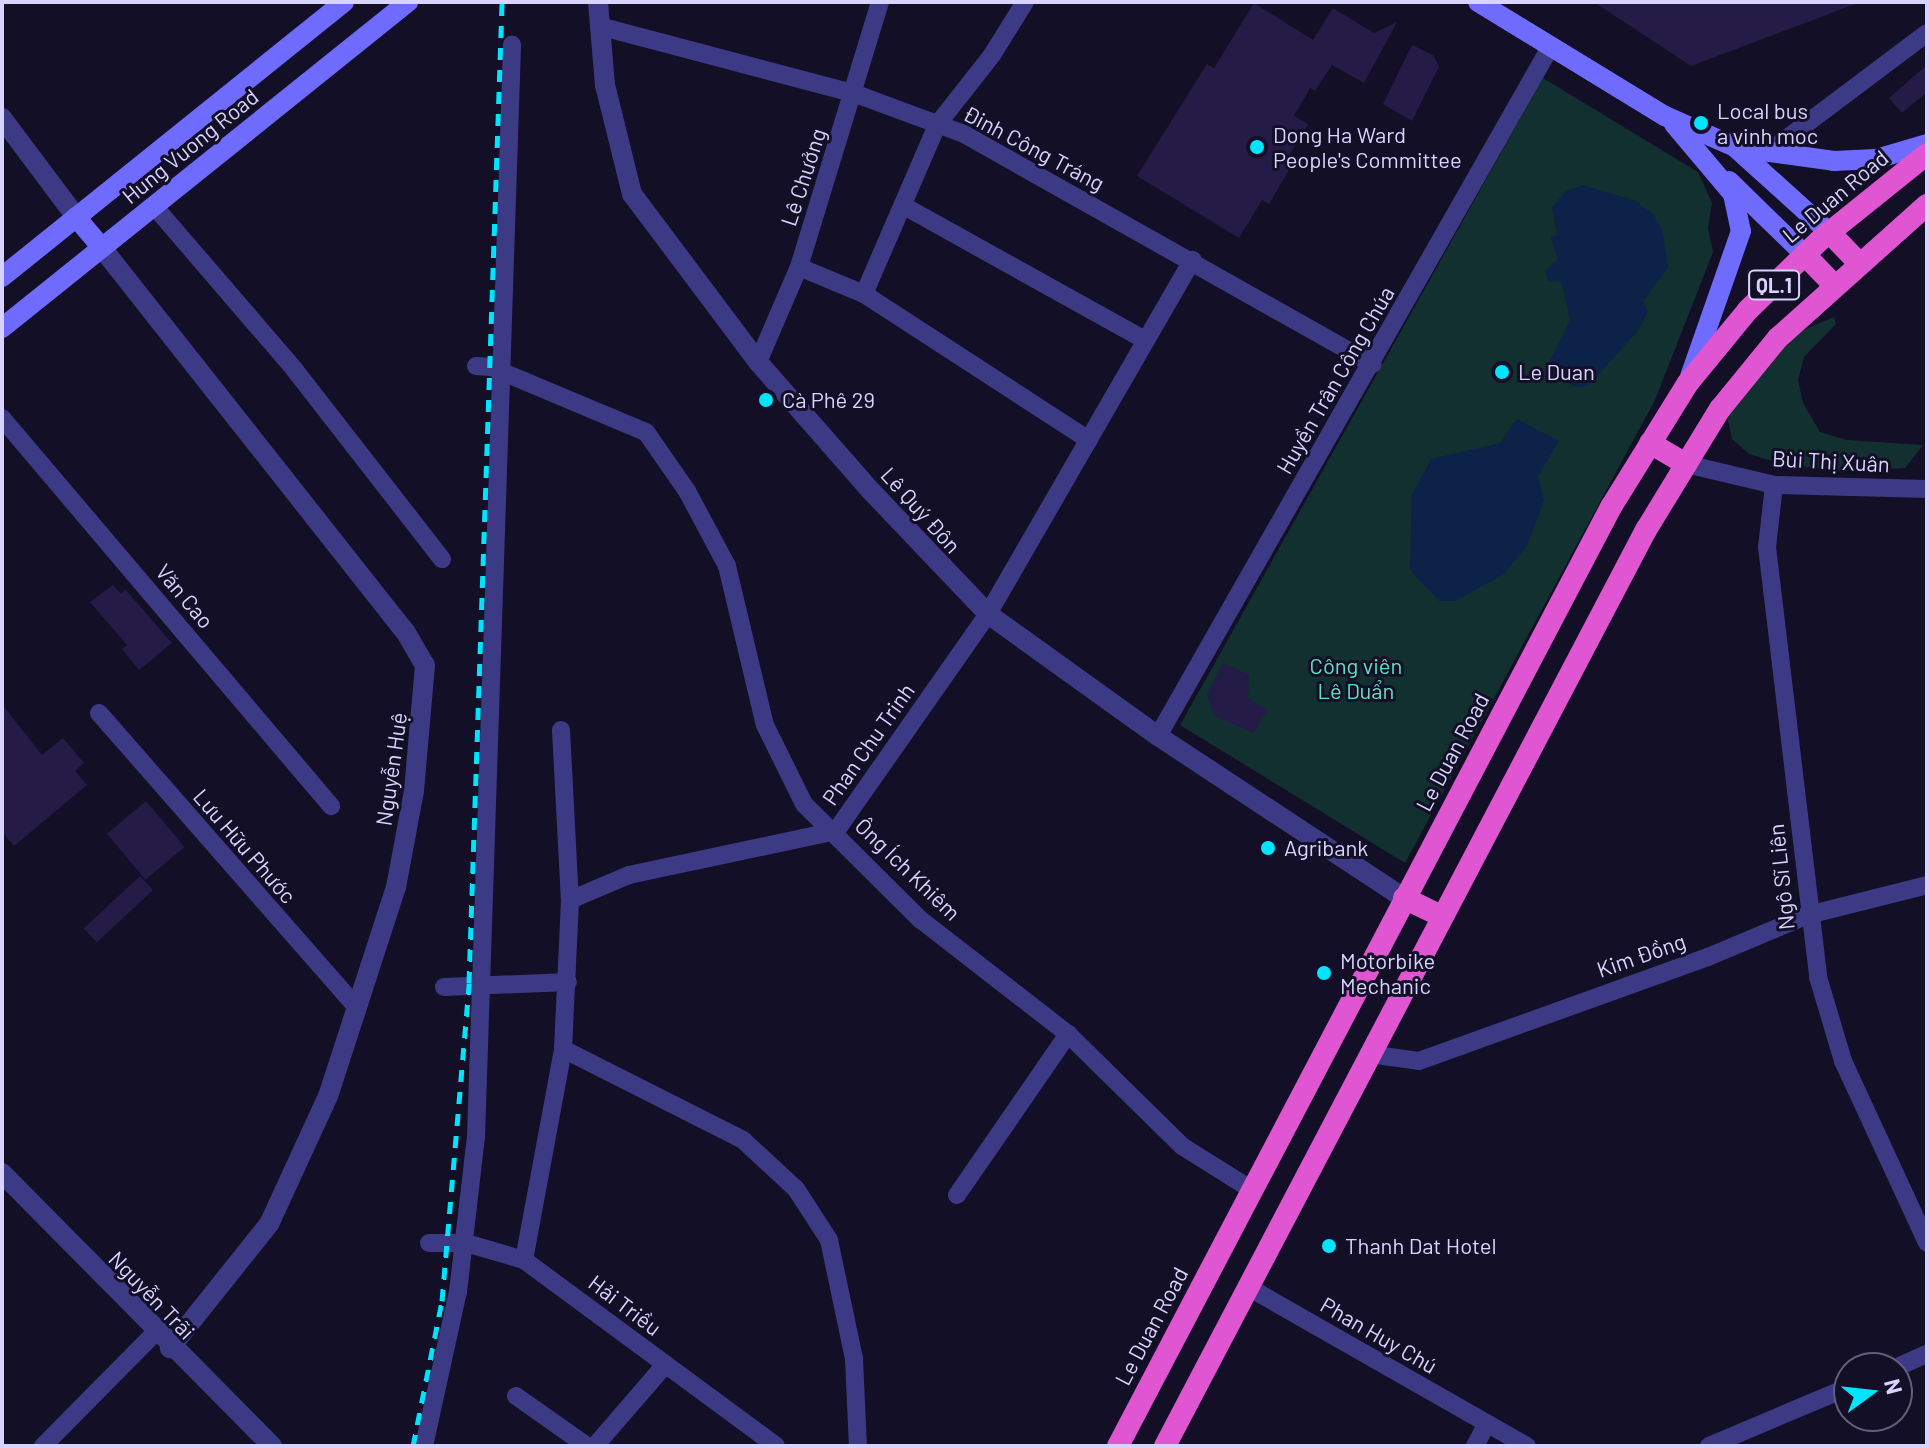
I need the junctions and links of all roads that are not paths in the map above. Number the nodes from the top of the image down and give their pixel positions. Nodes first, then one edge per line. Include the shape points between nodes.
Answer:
1 (344, 2) edge
2 (408, 2) edge
3 (598, 2) edge
4 (880, 2) edge
5 (1025, 2) edge
6 (1478, 2) edge
7 (599, 26) junction
8 (1927, 33) edge
9 (512, 45) dead end
10 (1551, 46) junction
11 (856, 94) junction
12 (1665, 116) junction
13 (2, 118) edge
14 (937, 125) junction
15 (1927, 144) edge
16 (1735, 147) junction
17 (1766, 154) junction
18 (1927, 154) edge
19 (1714, 167) junction
20 (1927, 205) edge
21 (154, 206) junction
22 (904, 206) junction
23 (76, 217) junction
24 (1829, 232) junction
25 (102, 248) junction
26 (1805, 255) junction
27 (1192, 260) junction
28 (1858, 262) junction
29 (799, 267) junction
30 (2, 277) edge
31 (1834, 285) junction
32 (864, 294) junction
33 (2, 328) edge
34 (1145, 340) junction
35 (758, 362) junction
36 (1373, 364) junction
37 (476, 366) dead end
38 (500, 371) junction
39 (1688, 383) junction
40 (2, 418) edge
41 (1089, 440) junction
42 (1650, 443) junction
43 (1686, 464) junction
44 (1774, 485) junction
45 (1927, 489) edge
46 (442, 559) dead end
47 (988, 614) junction
48 (99, 713) dead end
49 (561, 730) dead end
50 (1158, 736) junction
51 (331, 806) dead end
52 (836, 831) junction
53 (1927, 885) edge
54 (1404, 898) junction
55 (570, 900) junction
56 (1808, 915) junction
57 (1441, 916) junction
58 (568, 982) junction
59 (485, 984) junction
60 (444, 987) dead end
61 (357, 1008) junction
62 (1068, 1034) junction
63 (563, 1049) junction
64 (1369, 1054) junction
65 (2, 1173) edge
66 (1252, 1190) junction
67 (957, 1195) dead end
68 (429, 1243) dead end
69 (466, 1243) junction
70 (1927, 1243) edge
71 (524, 1260) junction
72 (1248, 1287) junction
73 (155, 1333) junction
74 (170, 1348) junction
75 (665, 1365) junction
76 (1833, 1394) edge
77 (516, 1396) dead end
78 (1486, 1425) junction
79 (1521, 1444) edge
80 (43, 1446) edge
81 (272, 1446) edge
82 (424, 1446) edge
83 (587, 1446) edge
84 (595, 1446) edge
85 (776, 1446) edge
86 (858, 1446) edge
87 (1118, 1446) edge
88 (1165, 1446) edge
89 (1475, 1446) edge
90 (1709, 1446) edge

1 - 23 main road, Hung Vuong Road
2 - 21 main road, Hung Vuong Road
3 - 7 street, Lê Quý Đôn
4 - 11 street, Lê Chưởng
5 - 14 street
6 - 10 main road
7 - 11 street, Đinh Công Tráng
7 - 35 street, Lê Quý Đôn via 618,153 632,194
8 - 17 street
9 - 38 street
10 - 12 main road
10 - 36 street, Huyền Trân Công Chúa
11 - 14 street, Đinh Công Tráng
11 - 29 street, Lê Chưởng
12 - 16 main road
12 - 19 main road
13 - 23 street
14 - 22 street
14 - 27 street, Đinh Công Tráng via 964,134
15 - 17 main road via 1876,159
16 - 17 main road
16 - 24 main road
18 - 24 highway, Le Duan Road / QL.1
19 - 26 main road
19 - 39 main road via 1733,194 1741,231
20 - 28 highway, QL.1
21 - 25 main road, Hung Vuong Road
21 - 46 street via 294,369
22 - 32 street
22 - 34 street
23 - 25 main road
23 - 30 main road, Hung Vuong Road
24 - 26 highway, Le Duan Road / QL.1
24 - 28 highway
25 - 33 main road, Hung Vuong Road
25 - 61 street, Nguyễn Huệ via 405,631 425,665 418,763 396,887
26 - 31 highway
26 - 39 highway, Le Duan Road / QL.1 via 1748,310
27 - 34 street, Phan Chu Trinh
27 - 36 street, Đinh Công Tráng
28 - 31 highway, QL.1
29 - 32 street
29 - 35 street, Lê Chưởng
31 - 43 highway, QL.1 via 1778,338 1720,409
32 - 41 street
34 - 41 street, Phan Chu Trinh
35 - 47 street, Lê Quý Đôn
36 - 50 street, Huyền Trân Công Chúa
37 - 38 street, Ông Ích Khiêm
38 - 52 street, Ông Ích Khiêm via 646,432 687,491 727,566 765,725 780,761 804,804
38 - 59 street
39 - 42 highway, Le Duan Road / QL.1
40 - 51 street, Văn Cao
41 - 47 street, Phan Chu Trinh
42 - 43 highway
42 - 54 highway, Le Duan Road / QL.1
43 - 44 street, Bùi Thị Xuân
43 - 57 highway, QL.1
44 - 45 street, Bùi Thị Xuân
44 - 56 street, Ngô Sĩ Liên via 1767,547
47 - 50 street, Lê Quý Đôn
47 - 52 street, Phan Chu Trinh
48 - 61 street, Lưu Hữu Phước
49 - 55 street
50 - 54 street, Lê Quý Đôn
52 - 55 street, Phan Chu Trinh via 629,875
52 - 62 street, Ông Ích Khiêm via 921,920
53 - 56 street, Kim Đồng
54 - 57 highway
54 - 66 highway, Le Duan Road / QL.1
55 - 58 street
56 - 64 street, Kim Đồng via 1708,957 1419,1061
56 - 70 street, Ngô Sĩ Liên via 1818,977 1843,1061
57 - 64 highway, QL.1
58 - 59 street
58 - 63 street
59 - 60 street
59 - 69 street
61 - 74 street, Nguyễn Huệ via 328,1096 269,1224
62 - 66 street, Ông Ích Khiêm via 1182,1146
62 - 67 street
63 - 71 street
63 - 86 street via 743,1140 796,1189 829,1240 854,1359
64 - 72 highway, QL.1
65 - 73 street, Nguyễn Trãi
66 - 87 highway, Le Duan Road / QL.1
68 - 69 street, Hải Triều
69 - 71 street, Hải Triều
69 - 82 street
71 - 75 street, Hải Triều
72 - 78 street, Phan Huy Chú
72 - 88 highway, QL.1
73 - 74 street, Nguyễn Trãi
73 - 80 street
74 - 81 street, Nguyễn Trãi
75 - 84 street
75 - 85 street, Hải Triều
76 - 90 street
77 - 83 street
78 - 79 street, Phan Huy Chú
78 - 89 street

